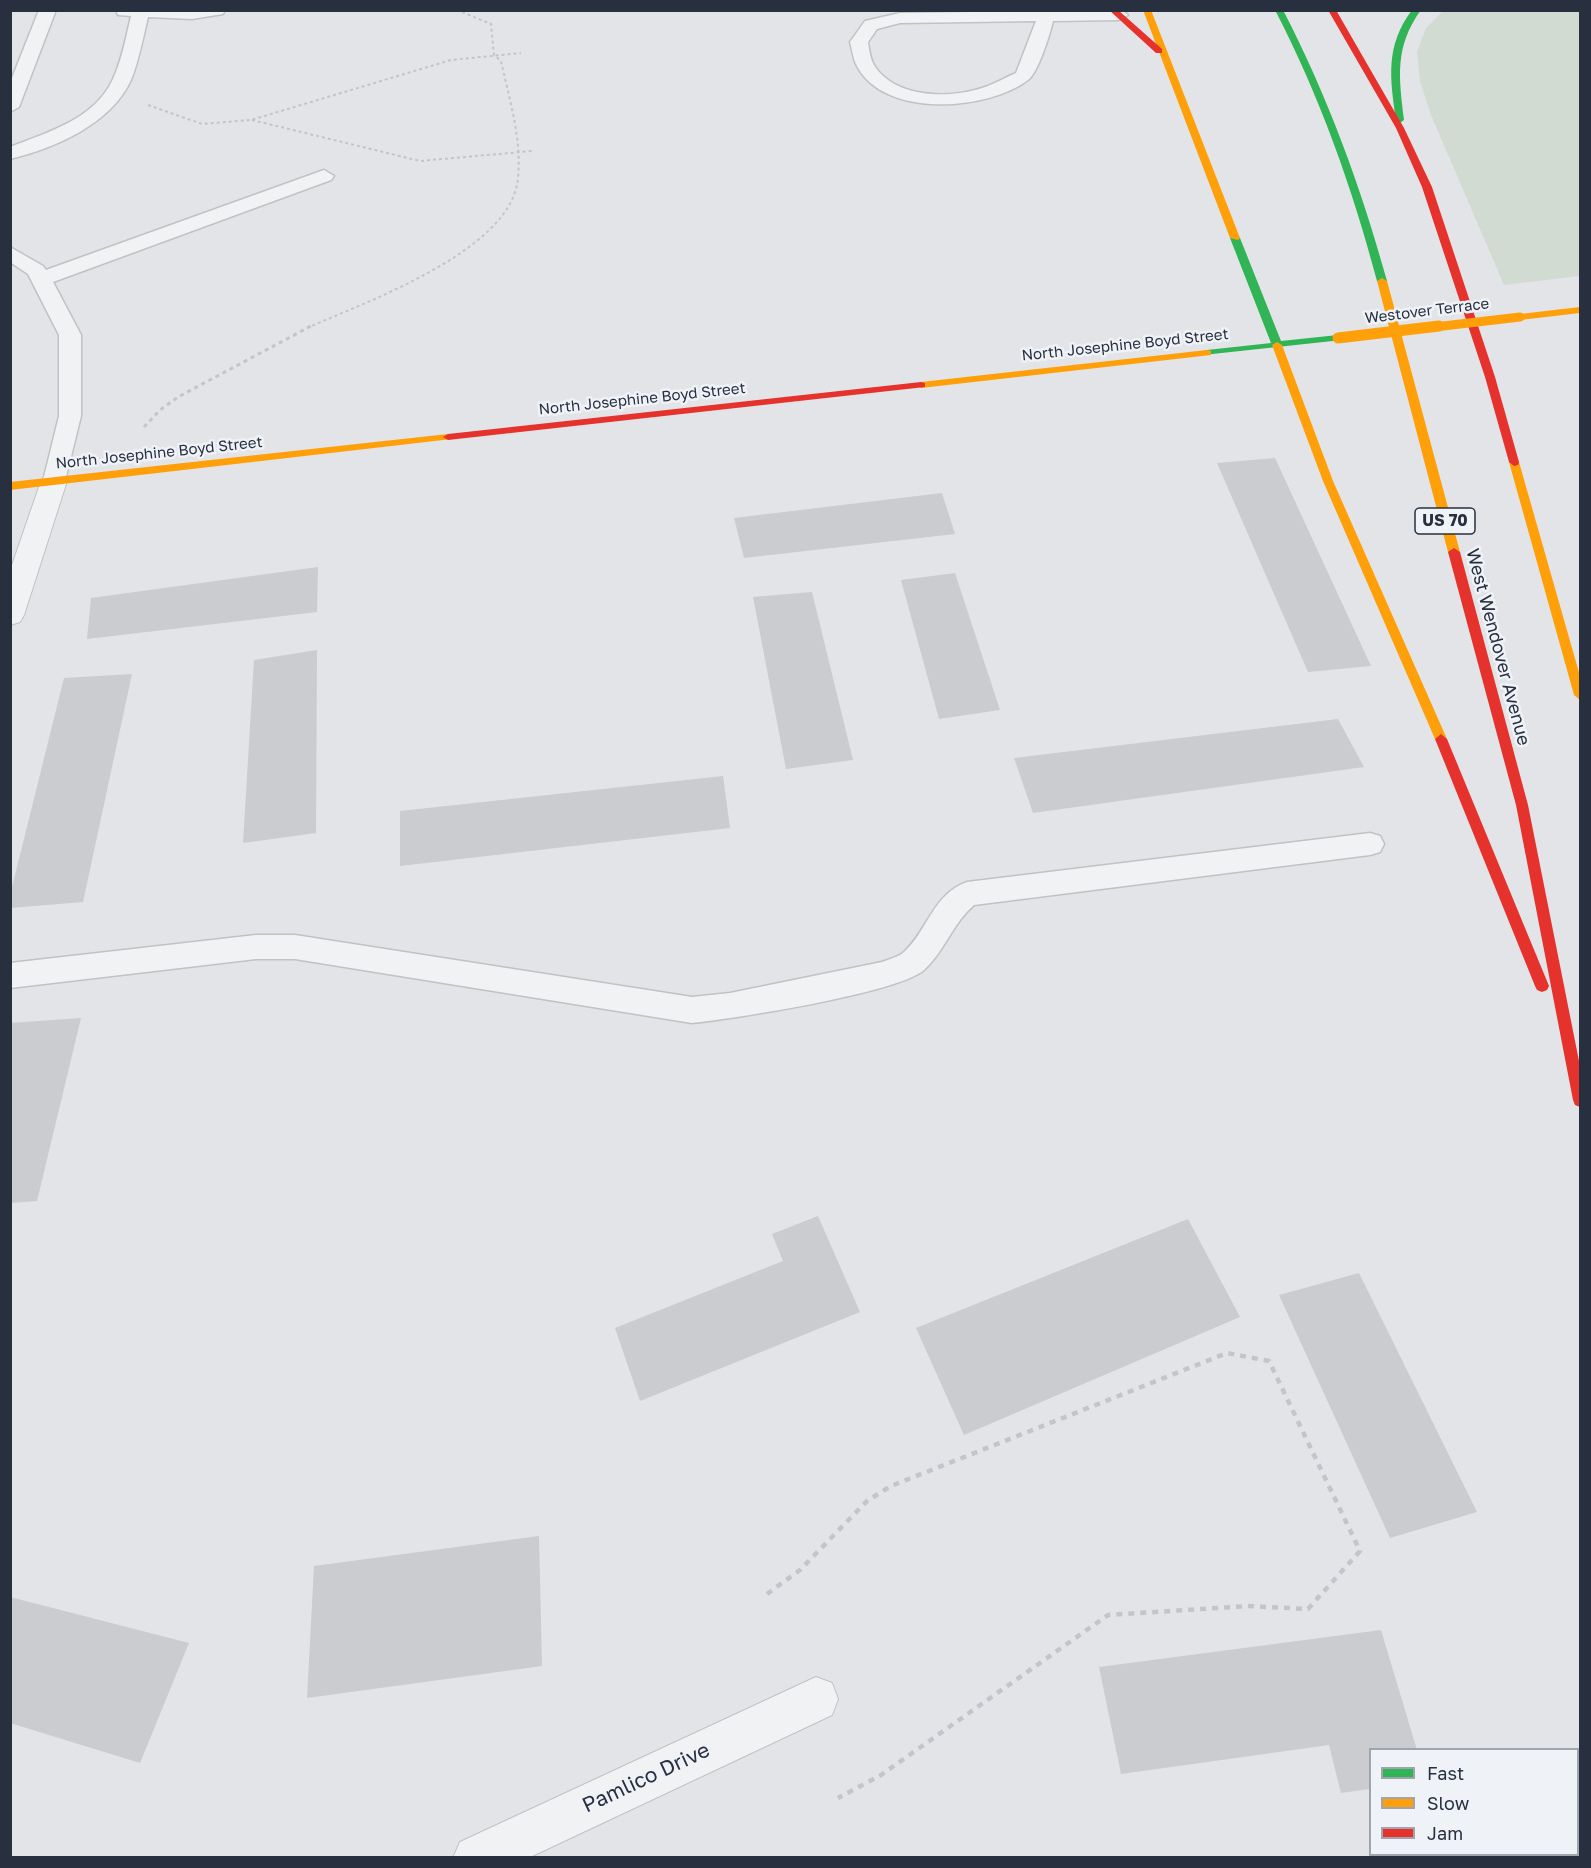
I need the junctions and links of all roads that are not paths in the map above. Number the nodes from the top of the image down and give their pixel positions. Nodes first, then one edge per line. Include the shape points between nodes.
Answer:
1 (48, 10) edge
2 (122, 10) edge
3 (217, 10) edge
4 (1147, 10) edge
5 (1278, 10) edge
6 (1332, 10) edge
7 (1416, 10) edge
8 (141, 12) edge
9 (1116, 13) edge
10 (1046, 17) junction
11 (30, 58) junction
12 (1165, 58) junction
13 (10, 59) edge
14 (10, 107) edge
15 (1400, 128) junction
16 (10, 154) edge
17 (324, 176) dead end
18 (10, 253) edge
19 (42, 279) junction
20 (1581, 310) edge
21 (1277, 345) junction
22 (54, 481) junction
23 (10, 486) edge
24 (10, 615) edge
25 (1581, 695) edge
26 (1370, 844) dead end
27 (10, 976) edge
28 (1568, 1046) junction
29 (1581, 1100) edge
30 (816, 1699) dead end
31 (476, 1857) edge

1 - 11 lane
2 - 8 lane
3 - 8 lane via 192,14
4 - 12 main road
5 - 28 main road, West Wendover Avenue / US 70 via 1332,121 1366,216 1522,805
6 - 15 main road
7 - 15 main road via 1401,29 1393,58
8 - 16 lane via 122,81 105,105 83,123
9 - 10 lane
9 - 12 main road
10 - 10 lane via 900,18 872,25 859,42 865,64 880,83 906,96 940,99 987,92 1023,76
11 - 13 lane
11 - 14 lane
12 - 21 main road
15 - 25 main road via 1427,187 1490,377
17 - 19 lane
18 - 19 lane via 36,270
19 - 22 lane via 70,335 70,416
20 - 21 main road, Westover Terrace, bridge
21 - 22 main road, North Josephine Boyd Street
21 - 28 main road via 1328,481
22 - 23 main road, North Josephine Boyd Street
22 - 24 street
26 - 27 lane via 967,894 949,909 913,962 886,974 730,1006 692,1010 295,947 256,947
28 - 29 main road, West Wendover Avenue / US 70
30 - 31 street, Pamlico Drive

